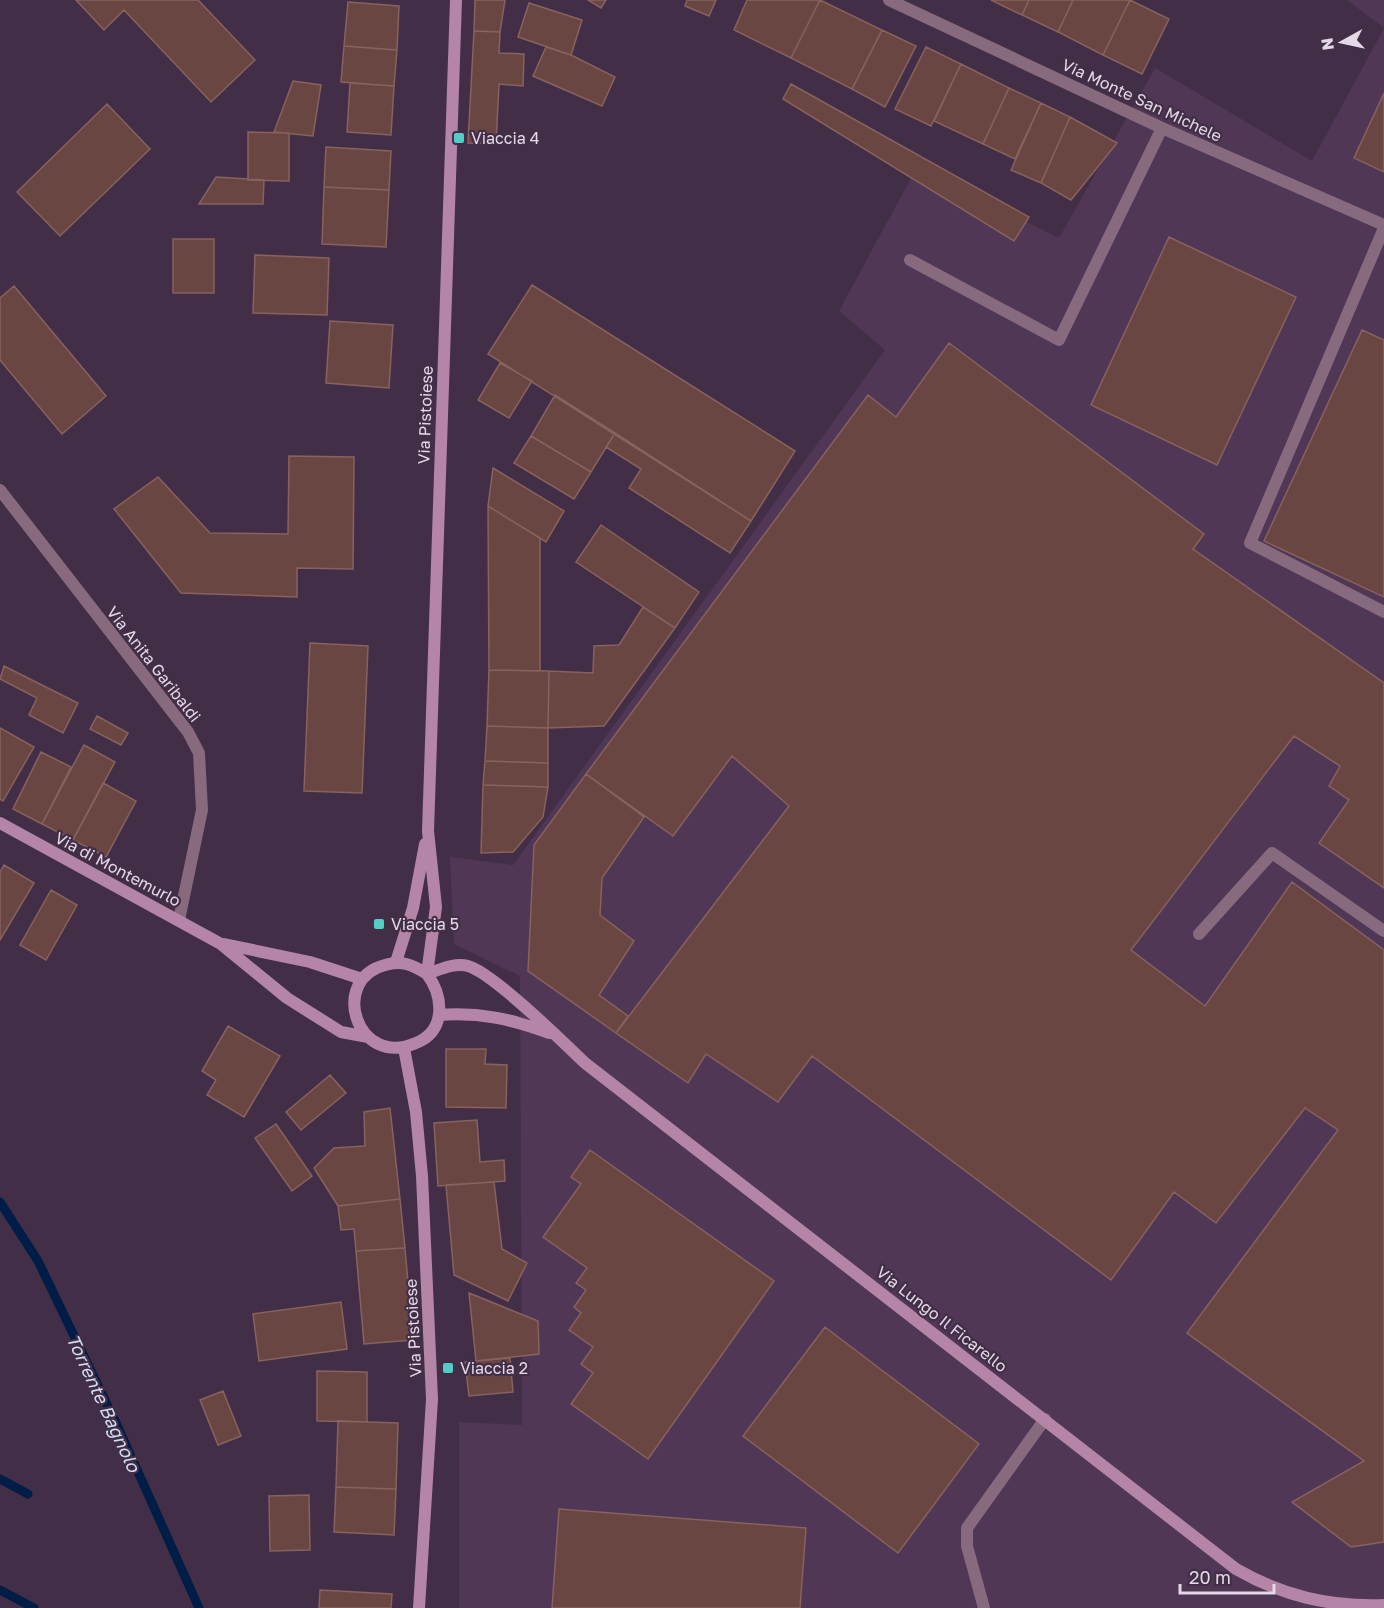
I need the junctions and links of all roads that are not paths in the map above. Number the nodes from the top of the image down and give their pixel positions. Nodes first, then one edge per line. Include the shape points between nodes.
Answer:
1 (456, 0) edge
2 (889, 0) edge
3 (1162, 128) junction
4 (1384, 227) edge
5 (909, 260) dead end
6 (0, 490) edge
7 (1384, 612) edge
8 (0, 823) edge
9 (428, 831) junction
10 (179, 920) junction
11 (1384, 931) edge
12 (1199, 934) dead end
13 (221, 944) junction
14 (396, 962) junction
15 (427, 974) junction
16 (362, 979) junction
17 (440, 1015) junction
18 (555, 1036) junction
19 (368, 1037) junction
20 (404, 1048) junction
21 (1045, 1419) junction
22 (1315, 1604) edge
23 (1384, 1605) edge
24 (419, 1608) edge
25 (984, 1608) edge

1 - 9 main road, Via Pistoiese
2 - 3 street, Via Monte San Michele
3 - 4 street, Via Monte San Michele
3 - 5 street via 1059,340
4 - 7 street via 1250,543
6 - 10 street, Via Anita Garibaldi via 188,732 199,753 202,810
8 - 10 main road, Via di Montemurlo
9 - 14 main road, Via Pistoiese via 413,908
9 - 15 main road, Via Pistoiese via 436,907
10 - 13 main road, Via di Montemurlo
11 - 12 street via 1272,852
13 - 16 main road, Via di Montemurlo via 310,962
13 - 19 main road, Via di Montemurlo via 287,998 341,1032
14 - 15 main road via 414,965
14 - 16 main road via 376,967
15 - 17 main road via 440,1000
15 - 18 main road, Via Lungo Il Ficarello via 453,965 467,965 518,1002
16 - 19 main road via 354,1012
17 - 18 main road, Via Lungo Il Ficarello via 500,1017
17 - 20 main road via 423,1040
18 - 21 main road, Via Lungo Il Ficarello
19 - 20 main road via 390,1048
20 - 24 main road, Via Pistoiese via 422,1176 432,1399
21 - 22 main road, Via Lungo Il Ficarello via 1236,1569 1267,1587
21 - 25 street via 967,1528 967,1546
22 - 23 main road, Via Lungo Il Ficarello

